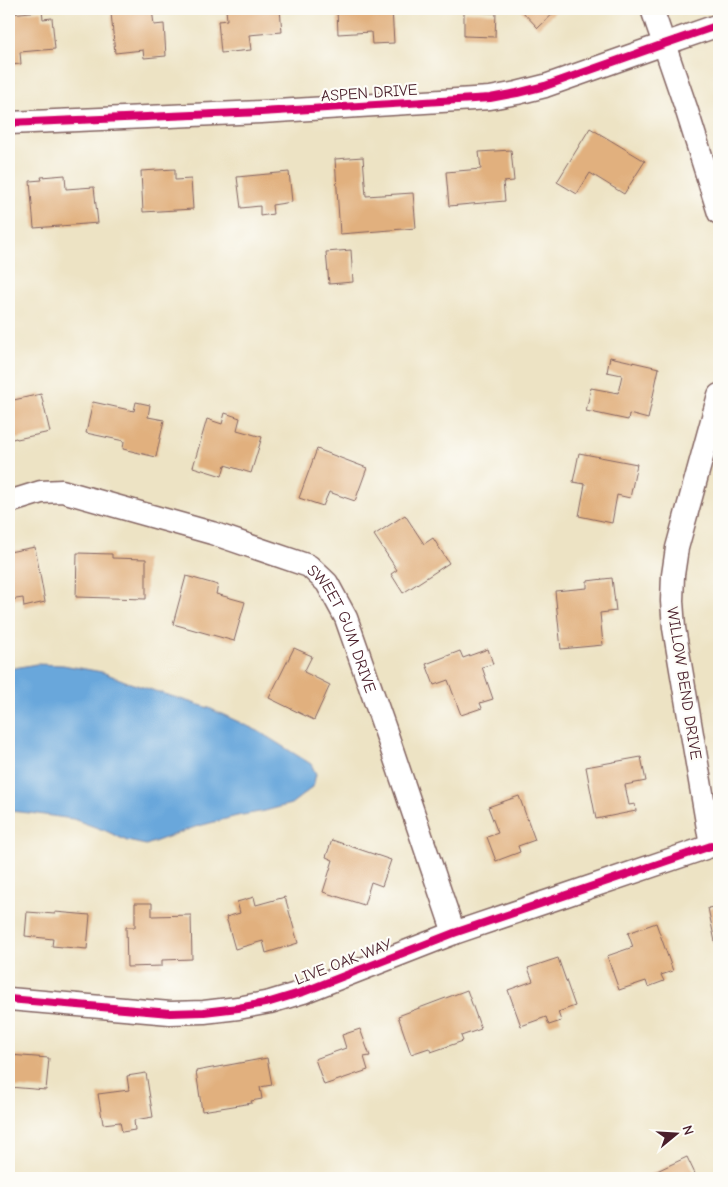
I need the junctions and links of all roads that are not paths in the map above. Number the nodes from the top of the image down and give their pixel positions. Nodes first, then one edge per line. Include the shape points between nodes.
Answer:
1 (652, 9) edge
2 (719, 25) edge
3 (664, 44) junction
4 (9, 122) edge
5 (719, 213) edge
6 (719, 395) edge
7 (9, 502) edge
8 (715, 846) edge
9 (674, 859) joint
10 (454, 934) junction
11 (9, 999) edge

1 - 3 street
2 - 3 street, ASPEN DRIVE
3 - 4 street, ASPEN DRIVE via 545,86 490,98 261,112
3 - 5 street
6 - 8 street, WILLOW BEND DRIVE via 677,548 672,601 674,628
7 - 10 street, SWEET GUM DRIVE via 42,492 62,491 212,533 309,566 326,584 346,618
8 - 9 street, WILLOW BEND DRIVE
9 - 10 street, LIVE OAK WAY
10 - 11 street, LIVE OAK WAY via 303,992 238,1008 170,1013

